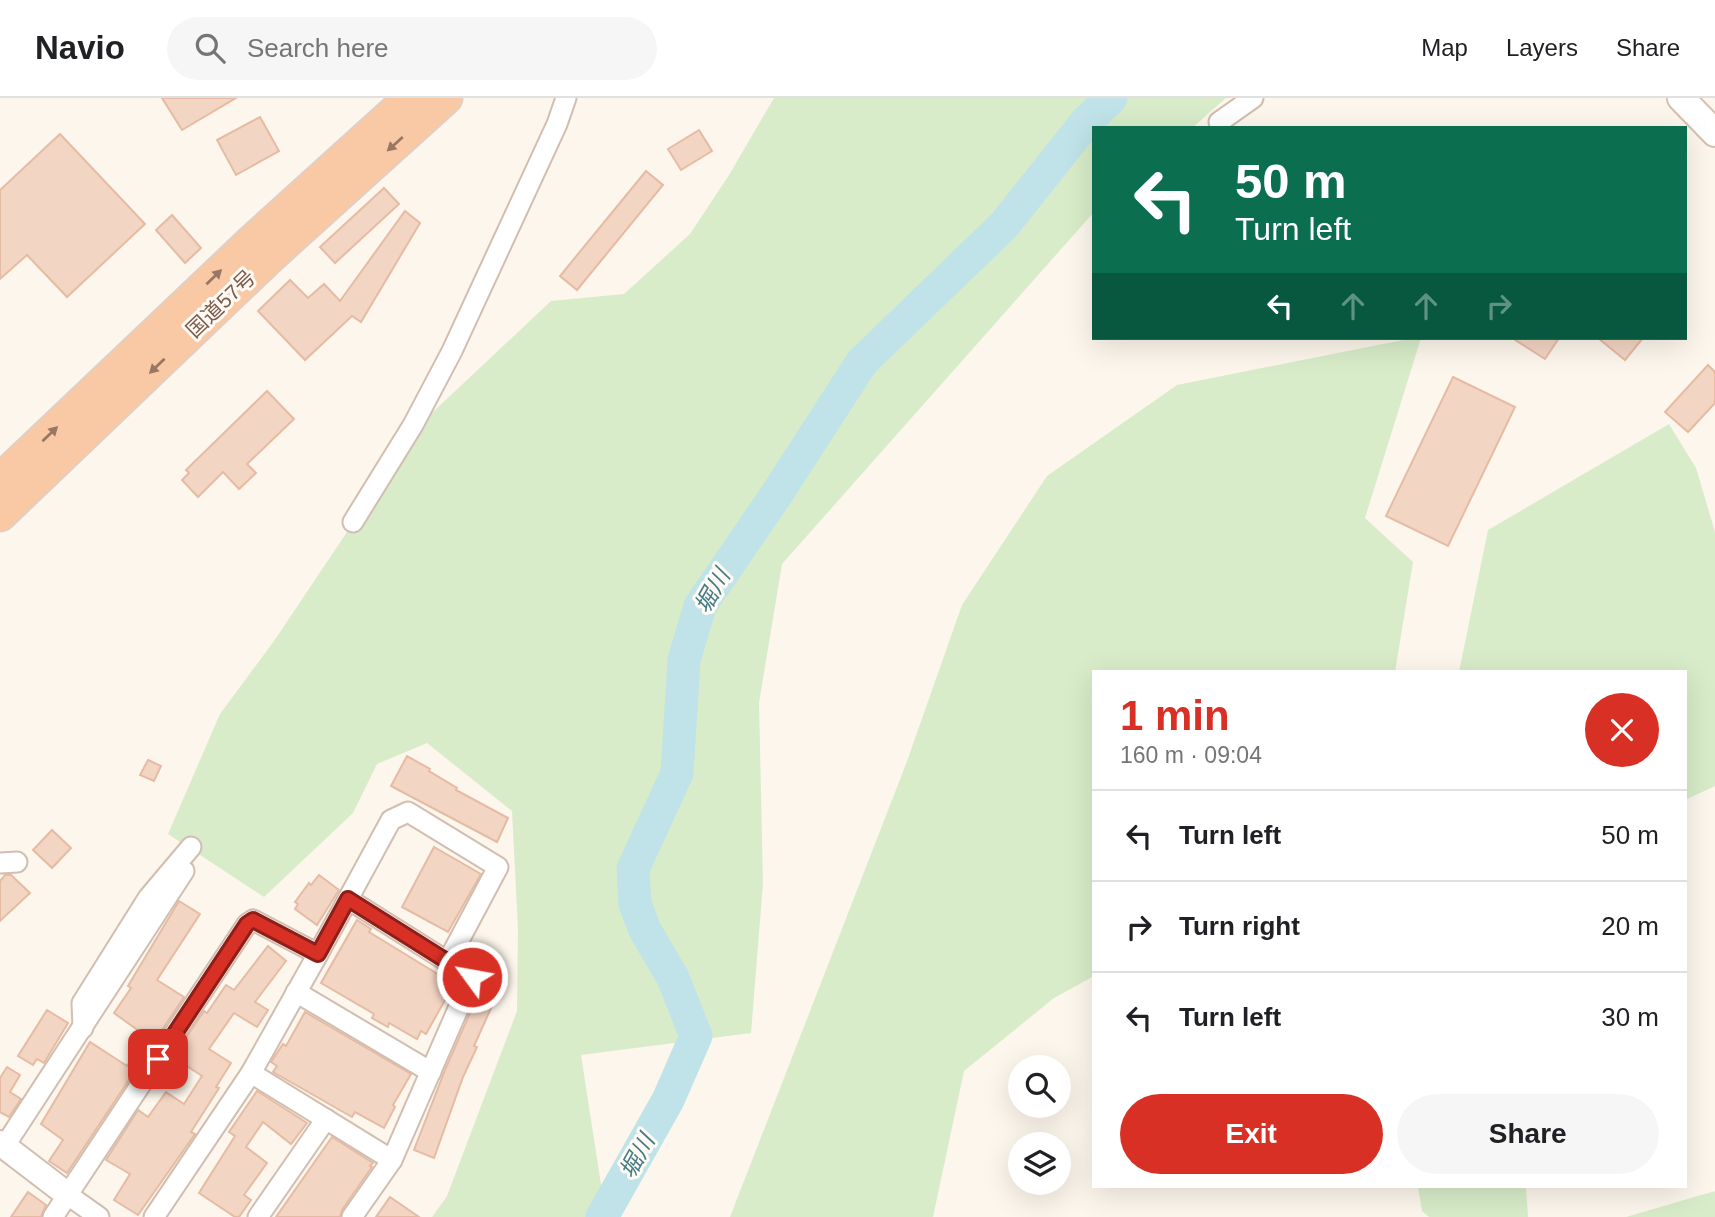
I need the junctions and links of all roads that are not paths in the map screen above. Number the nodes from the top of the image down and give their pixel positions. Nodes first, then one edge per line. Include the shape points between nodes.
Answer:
1 (410, 98) edge
2 (446, 98) edge
3 (566, 98) edge
4 (1252, 98) edge
5 (1681, 98) edge
6 (1219, 122) dead end
7 (1715, 133) edge
8 (0, 480) edge
9 (0, 515) edge
10 (353, 522) dead end
11 (191, 847) dead end
12 (184, 871) dead end
13 (348, 899) junction
14 (318, 954) junction
15 (448, 961) junction
16 (296, 992) junction
17 (83, 1028) junction
18 (431, 1072) junction
19 (251, 1073) junction
20 (327, 1119) junction
21 (2, 1145) edge
22 (392, 1160) junction
23 (68, 1195) junction
24 (53, 1217) edge
25 (99, 1217) edge
26 (154, 1217) edge
27 (258, 1217) edge
28 (352, 1217) edge

8 -> 1 highway, 国道57号
2 -> 9 highway, 国道57号 via 270,257
3 - 10 street via 452,351
4 - 6 street
5 - 7 main road
11 - 17 street via 148,898 82,1003
12 - 17 street
13 - 14 street
13 - 15 street
13 - 15 street via 391,820 408,812 487,860 498,867
14 - 16 street
14 - 23 street via 253,920 247,924
15 - 18 street via 472,977
16 - 18 street
16 - 19 street
17 - 21 street
18 - 22 street
19 - 20 street
19 - 26 street
20 - 22 street
20 - 27 street
21 - 23 street
22 - 28 street
23 - 24 street
23 - 25 street

